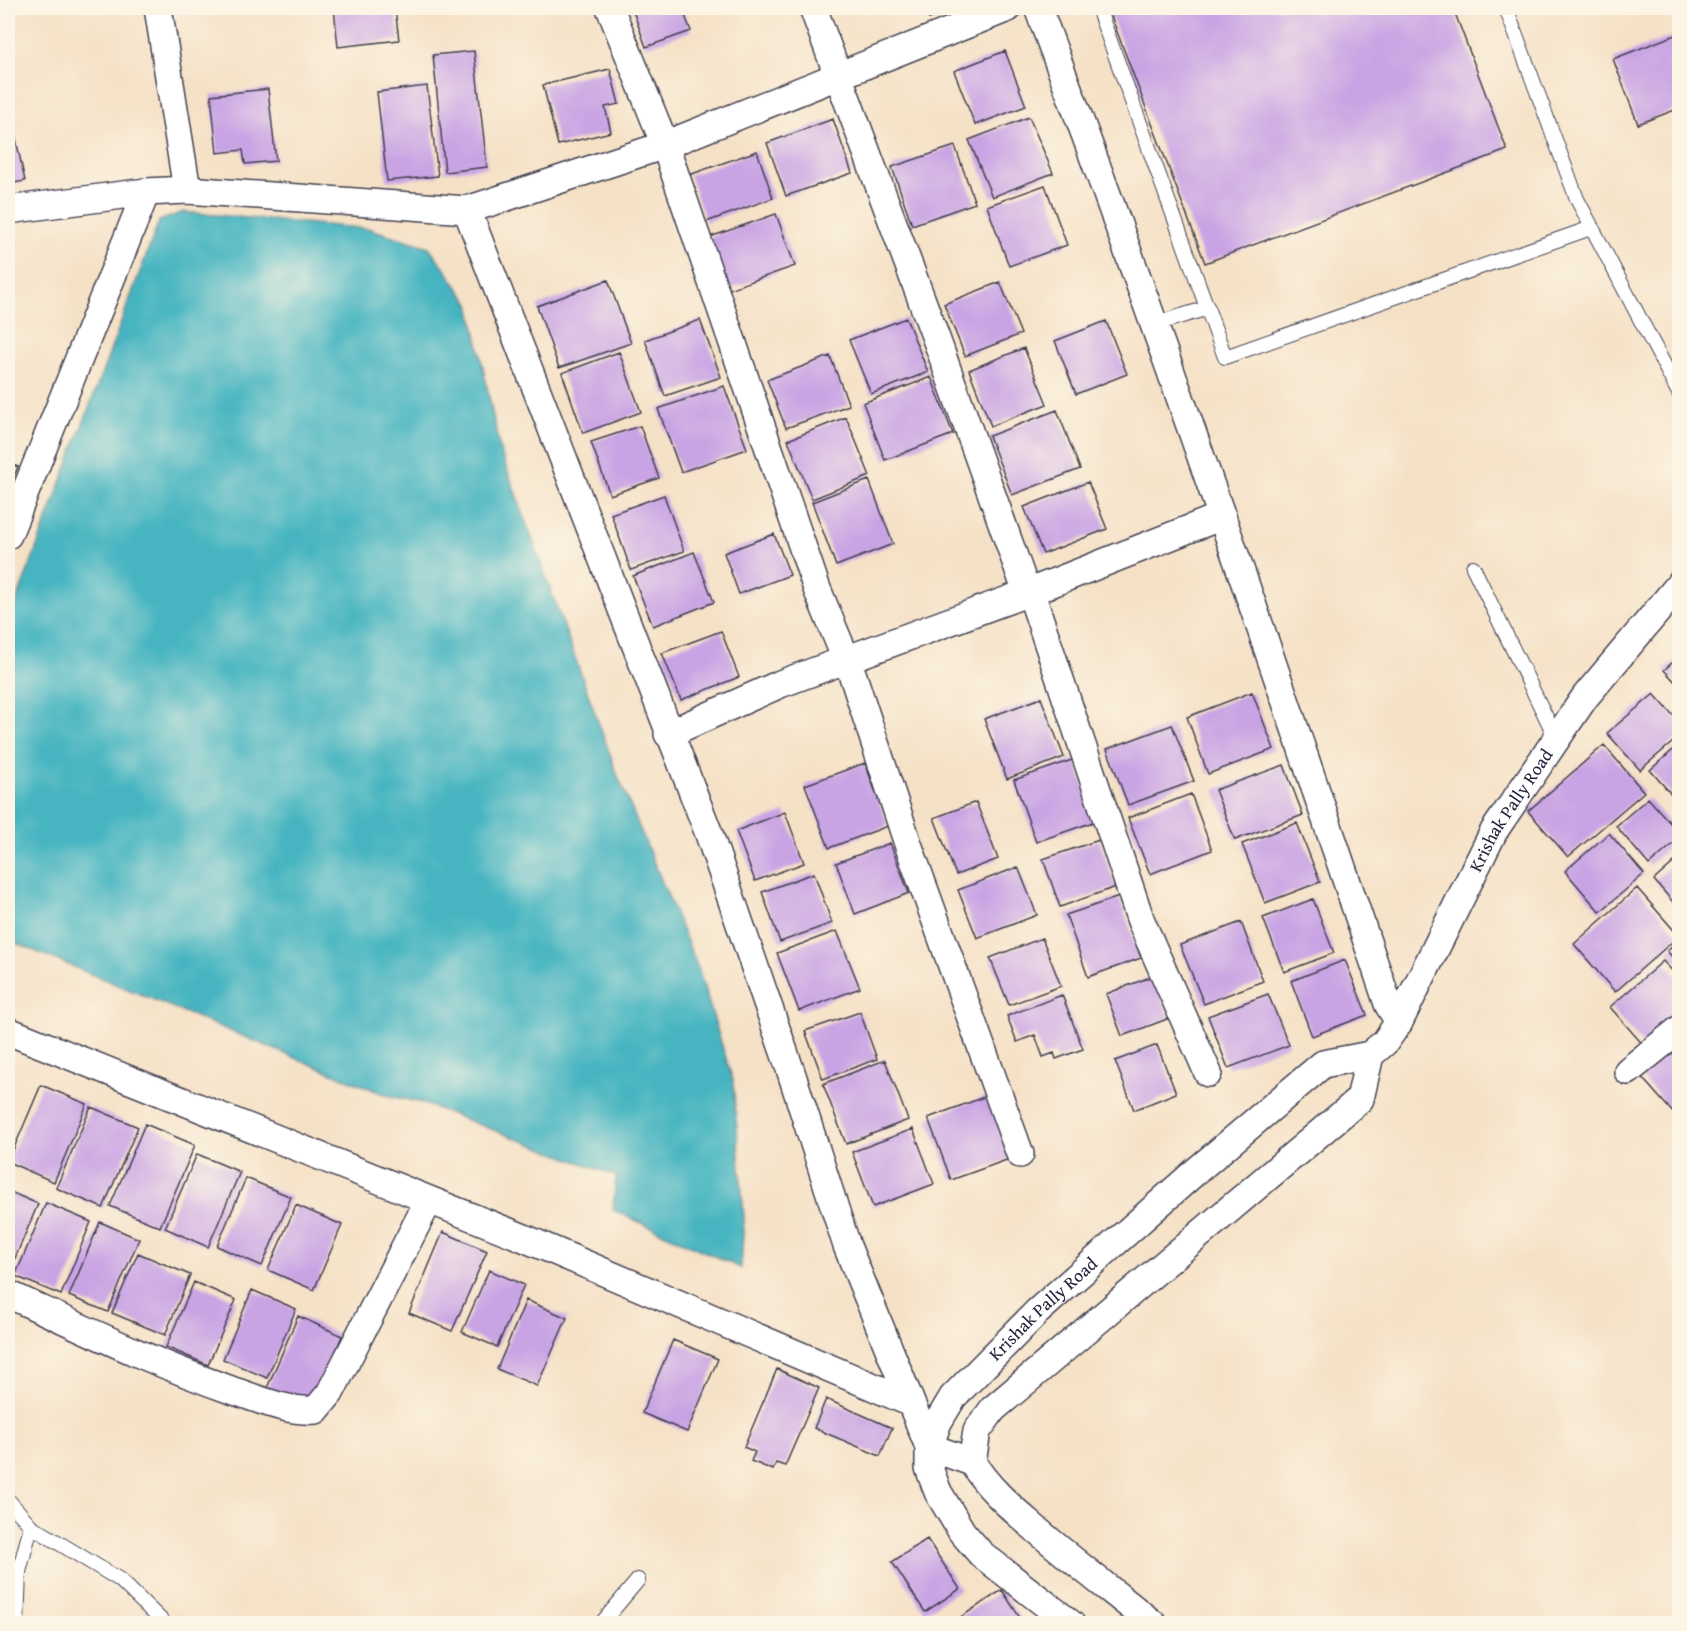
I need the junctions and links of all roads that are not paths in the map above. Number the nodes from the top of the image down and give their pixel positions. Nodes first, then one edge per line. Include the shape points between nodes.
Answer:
1 (158, 8) edge
2 (610, 8) edge
3 (813, 8) edge
4 (1008, 8) edge
5 (1038, 8) edge
6 (1098, 8) edge
7 (1506, 8) edge
8 (838, 73) junction
9 (665, 145) junction
10 (187, 190) junction
11 (146, 192) junction
12 (8, 210) edge
13 (467, 210) junction
14 (1591, 228) junction
15 (1208, 308) junction
16 (1155, 324) junction
17 (1680, 395) edge
18 (1222, 516) junction
19 (8, 535) edge
20 (1473, 567) dead end
21 (1027, 593) junction
22 (1677, 593) edge
23 (846, 659) junction
24 (668, 734) junction
25 (1557, 740) junction
26 (1399, 1022) junction
27 (1680, 1029) edge
28 (8, 1031) edge
29 (1370, 1055) junction
30 (1628, 1071) dead end
31 (1208, 1073) dead end
32 (1020, 1154) dead end
33 (428, 1202) junction
34 (8, 1293) edge
35 (909, 1402) junction
36 (929, 1447) junction
37 (972, 1462) junction
38 (8, 1500) edge
39 (31, 1526) junction
40 (638, 1580) dead end
41 (17, 1623) edge
42 (165, 1623) edge
43 (602, 1623) edge
44 (1071, 1623) edge
45 (1153, 1623) edge

1 - 10 street
2 - 9 street
3 - 8 street
4 - 8 street
5 - 16 street
6 - 15 lane
7 - 14 lane
8 - 9 street
8 - 21 street
9 - 13 street
9 - 23 street via 813,578
10 - 11 street
10 - 13 street
11 - 12 street
11 - 19 street
13 - 24 street
14 - 15 lane via 1225,357
14 - 17 lane
15 - 16 lane
16 - 18 street
18 - 21 street
18 - 26 street via 1388,1004
20 - 25 lane
21 - 23 street
21 - 31 street via 1034,602 1141,921
22 - 25 street, Krishak Pally Road via 1585,697
23 - 24 street
23 - 32 street
24 - 35 street via 709,834 847,1246
25 - 26 street, Krishak Pally Road via 1494,831
26 - 29 street, Krishak Pally Road via 1386,1042
27 - 30 street
28 - 33 street
29 - 36 street, Krishak Pally Road via 1323,1064 1070,1283 953,1397
29 - 37 street via 1360,1099 993,1409 977,1431
33 - 34 street via 333,1386 315,1410 280,1406 170,1368
33 - 35 street via 577,1260
35 - 36 street
36 - 37 street
36 - 44 street, Krishak Pally Road via 932,1476 962,1532 981,1554
37 - 45 street via 1005,1502
38 - 39 lane
39 - 41 lane via 19,1572
39 - 42 lane via 120,1580
40 - 43 lane

